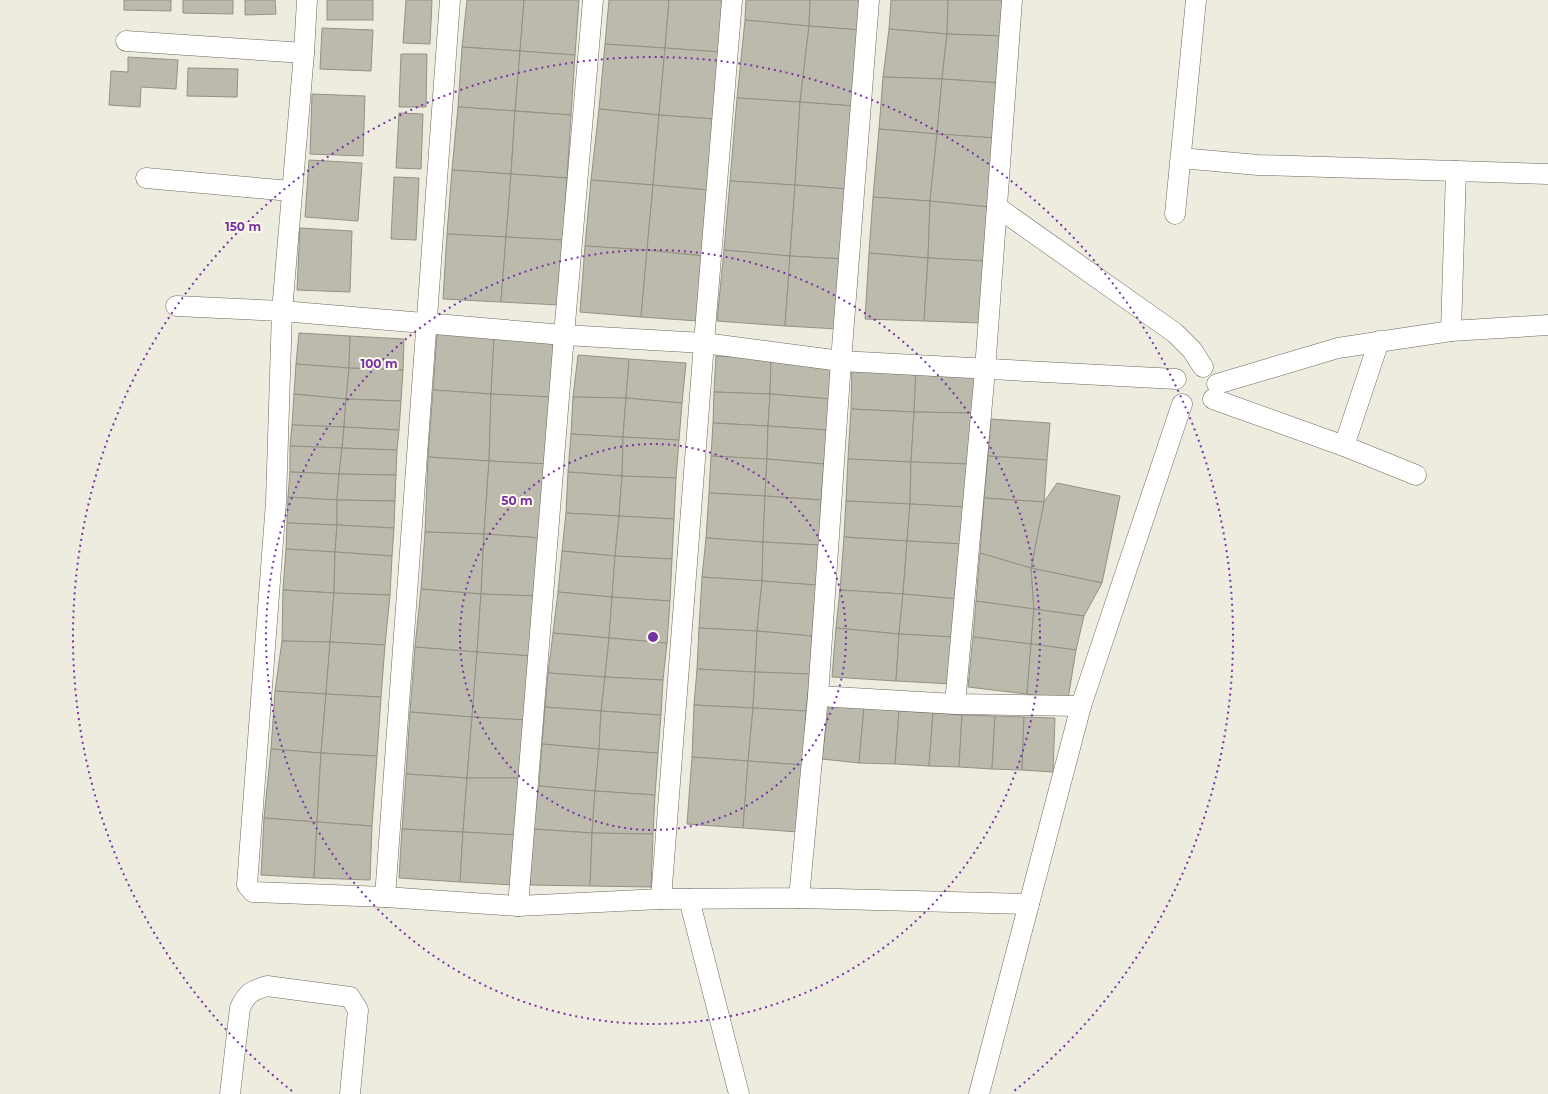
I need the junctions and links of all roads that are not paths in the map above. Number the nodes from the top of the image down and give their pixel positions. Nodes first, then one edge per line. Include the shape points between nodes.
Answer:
1 (307, 0) edge
2 (450, 0) edge
3 (593, 0) edge
4 (732, 0) edge
5 (869, 0) edge
6 (1012, 0) edge
7 (1196, 0) edge
8 (126, 41) dead end
9 (304, 53) junction
10 (1181, 158) junction
11 (1456, 171) junction
12 (1548, 174) edge
13 (146, 178) dead end
14 (291, 191) junction
15 (997, 207) junction
16 (1175, 214) dead end
17 (176, 306) dead end
18 (282, 311) junction
19 (426, 324) junction
20 (1548, 325) edge
21 (1451, 331) junction
22 (564, 335) junction
23 (1379, 341) junction
24 (704, 343) junction
25 (841, 361) junction
26 (1203, 366) junction
27 (985, 370) junction
28 (1176, 379) junction
29 (1215, 392) junction
30 (1182, 404) junction
31 (1344, 446) junction
32 (1416, 475) dead end
33 (818, 696) junction
34 (955, 704) junction
35 (1081, 706) junction
36 (385, 897) junction
37 (799, 898) junction
38 (661, 899) junction
39 (689, 899) junction
40 (1029, 904) junction
41 (518, 906) junction
42 (230, 1094) edge
43 (350, 1094) edge
44 (739, 1094) edge
45 (979, 1094) edge

1 - 9 street
2 - 19 street
3 - 22 street
4 - 24 street
5 - 25 street
6 - 15 street
7 - 10 street
8 - 9 street
9 - 14 street
10 - 11 street via 1258,165
10 - 16 street
11 - 12 street
11 - 21 street
13 - 14 street
14 - 18 street
15 - 26 street via 1175,334 1192,350
15 - 27 street
17 - 18 street
18 - 19 street
18 - 36 street via 276,502 247,885 253,892
19 - 22 street
19 - 36 street
20 - 21 street
21 - 23 street
22 - 24 street
22 - 41 street
23 - 29 street via 1338,348
23 - 31 street
24 - 25 street
24 - 38 street
25 - 27 street
25 - 33 street
26 - 28 street via 1192,366 1182,370
26 - 29 street via 1215,376
27 - 28 street
27 - 34 street
28 - 30 street via 1175,392
29 - 30 street via 1208,405 1202,408 1188,408
29 - 31 street
30 - 35 street
31 - 32 street
33 - 34 street
33 - 37 street
34 - 35 street
35 - 40 street
36 - 41 street
37 - 39 street
37 - 40 street
38 - 39 street
38 - 41 street
39 - 44 street
40 - 45 street
42 - 43 street via 240,1008 246,996 267,986 350,997 358,1010

